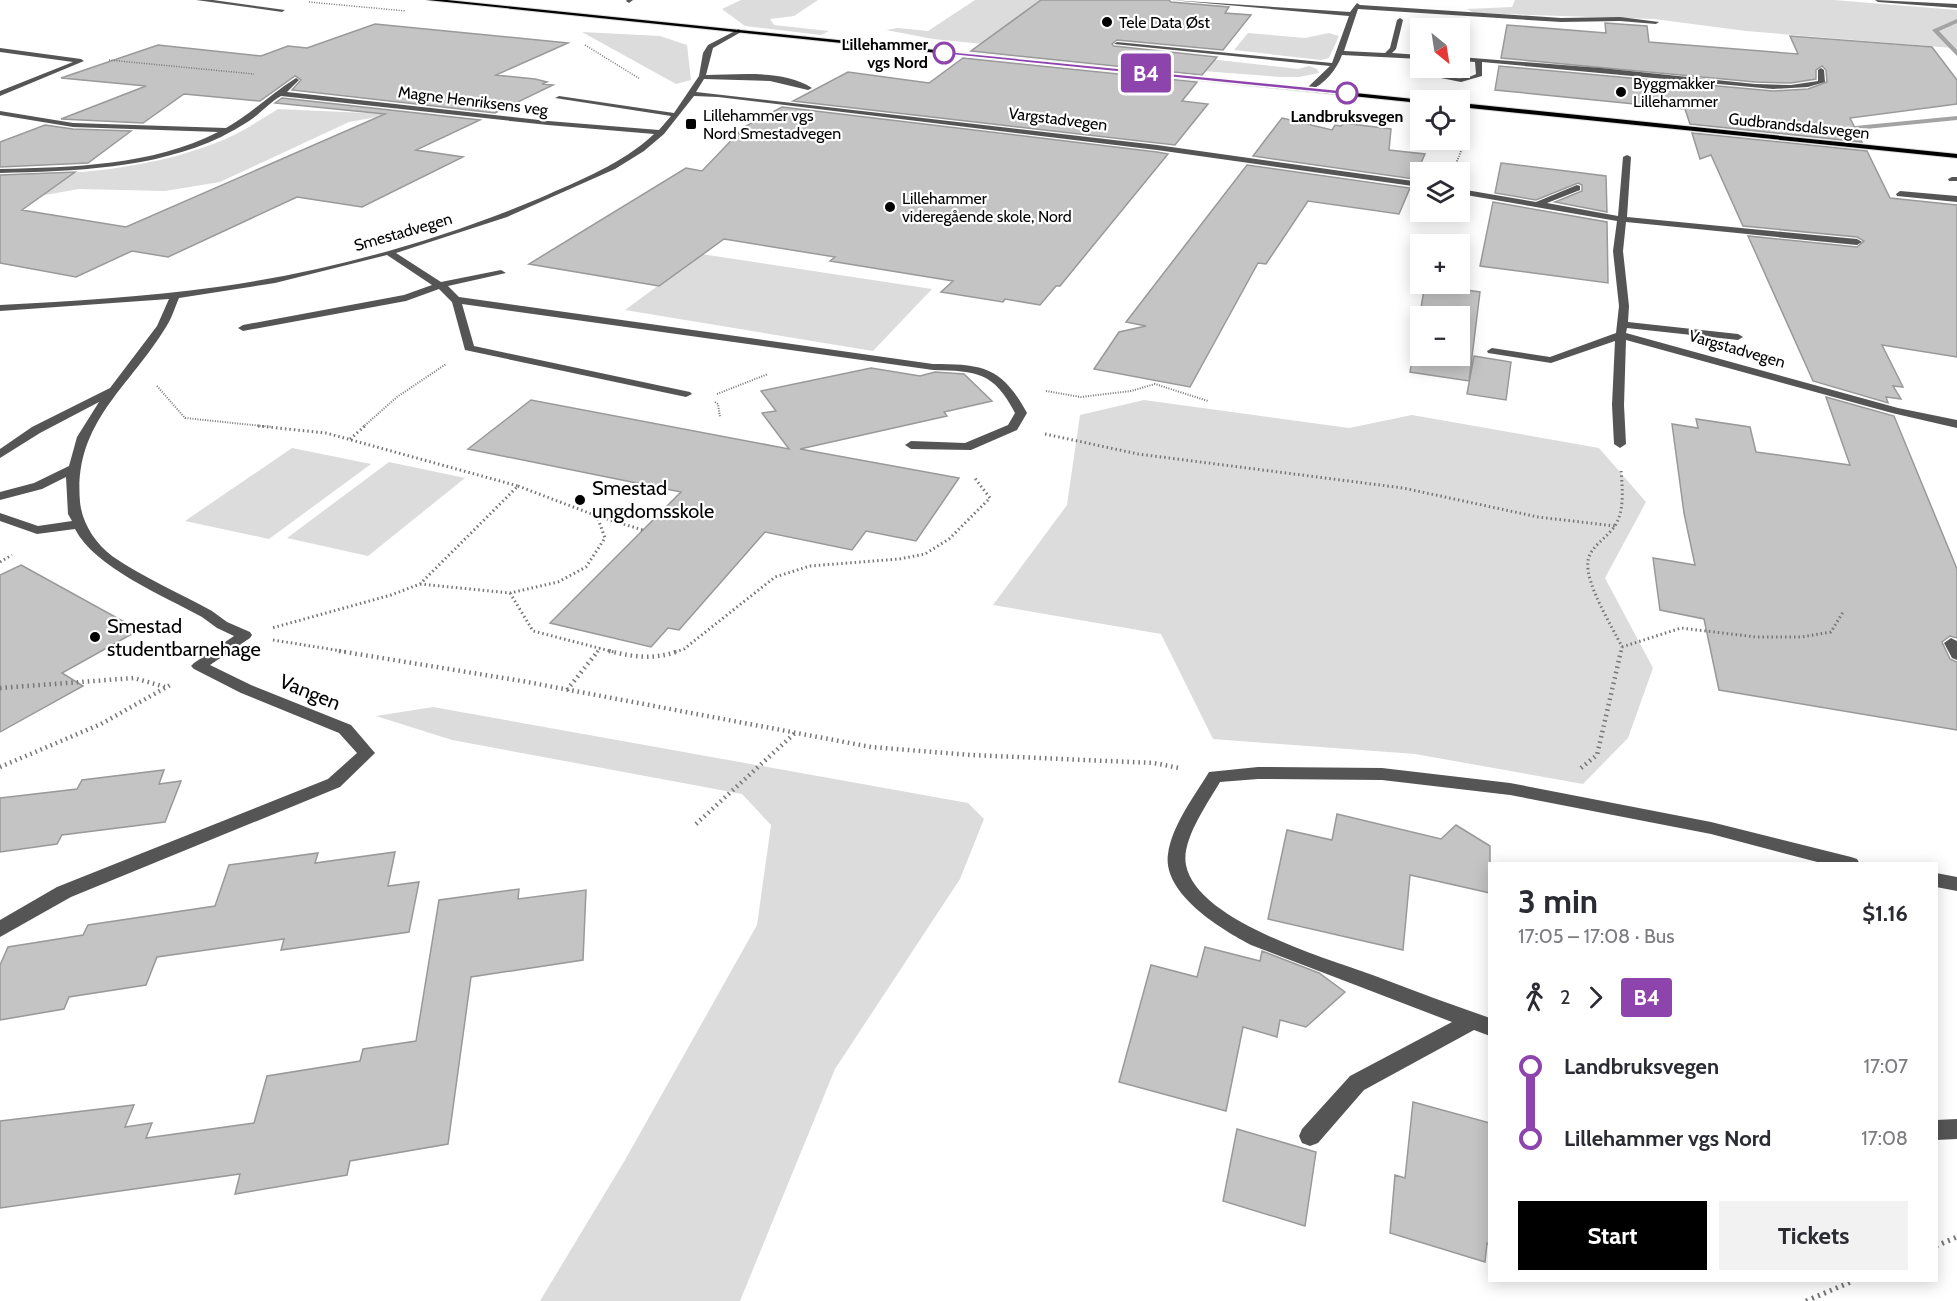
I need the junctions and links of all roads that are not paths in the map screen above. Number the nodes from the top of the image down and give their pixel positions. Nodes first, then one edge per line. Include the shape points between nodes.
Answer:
1 (199, 0) edge
2 (430, 0) edge
3 (1174, 0) edge
4 (1878, 0) edge
5 (1929, 2) edge
6 (1358, 3) edge
7 (1955, 4) edge
8 (282, 10) dead end
9 (1352, 14) junction
10 (1400, 20) dead end
11 (1656, 22) dead end
12 (739, 31) junction
13 (1117, 44) dead end
14 (0, 50) edge
15 (1341, 53) junction
16 (1387, 56) junction
17 (1410, 57) edge
18 (1470, 60) edge
19 (1478, 60) junction
20 (1336, 65) junction
21 (1821, 70) dead end
22 (702, 77) junction
23 (1443, 78) edge
24 (296, 80) dead end
25 (808, 88) dead end
26 (1309, 89) junction
27 (0, 94) edge
28 (282, 94) junction
29 (691, 94) junction
30 (559, 98) dead end
31 (1410, 100) edge
32 (1470, 106) edge
33 (0, 113) edge
34 (676, 115) junction
35 (228, 130) junction
36 (661, 132) junction
37 (1957, 156) edge
38 (1627, 157) dead end
39 (0, 171) edge
40 (1410, 183) edge
41 (1577, 188) dead end
42 (1470, 193) edge
43 (1900, 194) dead end
44 (1957, 199) edge
45 (1538, 205) junction
46 (1622, 219) junction
47 (1857, 242) dead end
48 (390, 253) junction
49 (501, 273) dead end
50 (440, 285) junction
51 (176, 294) junction
52 (456, 300) junction
53 (0, 308) edge
54 (243, 328) dead end
55 (1622, 329) junction
56 (1738, 337) dead end
57 (1492, 351) dead end
58 (114, 390) junction
59 (686, 394) dead end
60 (1957, 424) edge
61 (1620, 444) road end
62 (911, 446) dead end
63 (0, 454) edge
64 (75, 468) junction
65 (0, 496) edge
66 (0, 517) edge
67 (80, 524) junction
68 (1843, 862) edge
69 (1938, 880) edge
70 (1957, 884) edge
71 (0, 929) edge
72 (1481, 1024) edge
73 (1957, 1128) edge
74 (1938, 1130) edge
75 (1310, 1136) dead end

1 - 8 street
2 - 12 main road
3 - 9 street
4 - 5 street
5 - 7 street
6 - 9 street
6 - 11 street via 1561,20
9 - 15 street
10 - 16 street via 1393,49
12 - 22 street, Smestadvegen via 708,49
12 - 26 main road
13 - 20 street
14 - 27 street via 81,61
15 - 16 street
15 - 20 street
16 - 17 street
18 - 19 street
19 - 21 street via 1808,87 1822,82
19 - 23 street via 1480,75 1475,79
20 - 26 street via 1326,78
22 - 25 street via 774,80
22 - 29 street, Smestadvegen
24 - 28 street
26 - 31 main road
28 - 35 street
28 - 36 street, Magne Henriksens veg
29 - 34 street, Smestadvegen
29 - 40 street, Vargstadvegen via 943,120 1283,163
30 - 34 street
32 - 37 main road, Gudbrandsdalsvegen
33 - 35 street via 73,125
34 - 36 street, Smestadvegen
35 - 39 street via 184,150 132,161
36 - 48 street, Smestadvegen via 629,158 532,205
38 - 46 street
41 - 45 street
42 - 45 street
43 - 44 street
45 - 46 street
46 - 47 street
46 - 55 street via 1618,251 1624,306
48 - 50 street
48 - 51 street, Smestadvegen via 247,285
49 - 50 street
50 - 52 street
50 - 54 street via 406,298
51 - 53 street, Smestadvegen
51 - 58 street via 162,326
52 - 59 street via 469,348
52 - 62 street via 933,367 956,366 996,378 1021,413 1013,428 967,447
55 - 56 street
55 - 57 street via 1551,360
55 - 60 street, Vargstadvegen via 1896,411
55 - 61 street
58 - 63 street via 36,430
58 - 64 street via 83,437
64 - 65 street via 38,486
64 - 67 street via 75,514
66 - 67 street via 37,530
67 - 71 street, Vangen via 86,537 106,558 245,635 199,666 345,729 367,753 334,783 64,892
68 - 72 street via 1711,828 1510,789 1382,774 1215,776 1177,849 1177,866 1187,887 1202,904 1241,932 1279,949
69 - 70 street
72 - 75 street via 1357,1083
73 - 74 street

